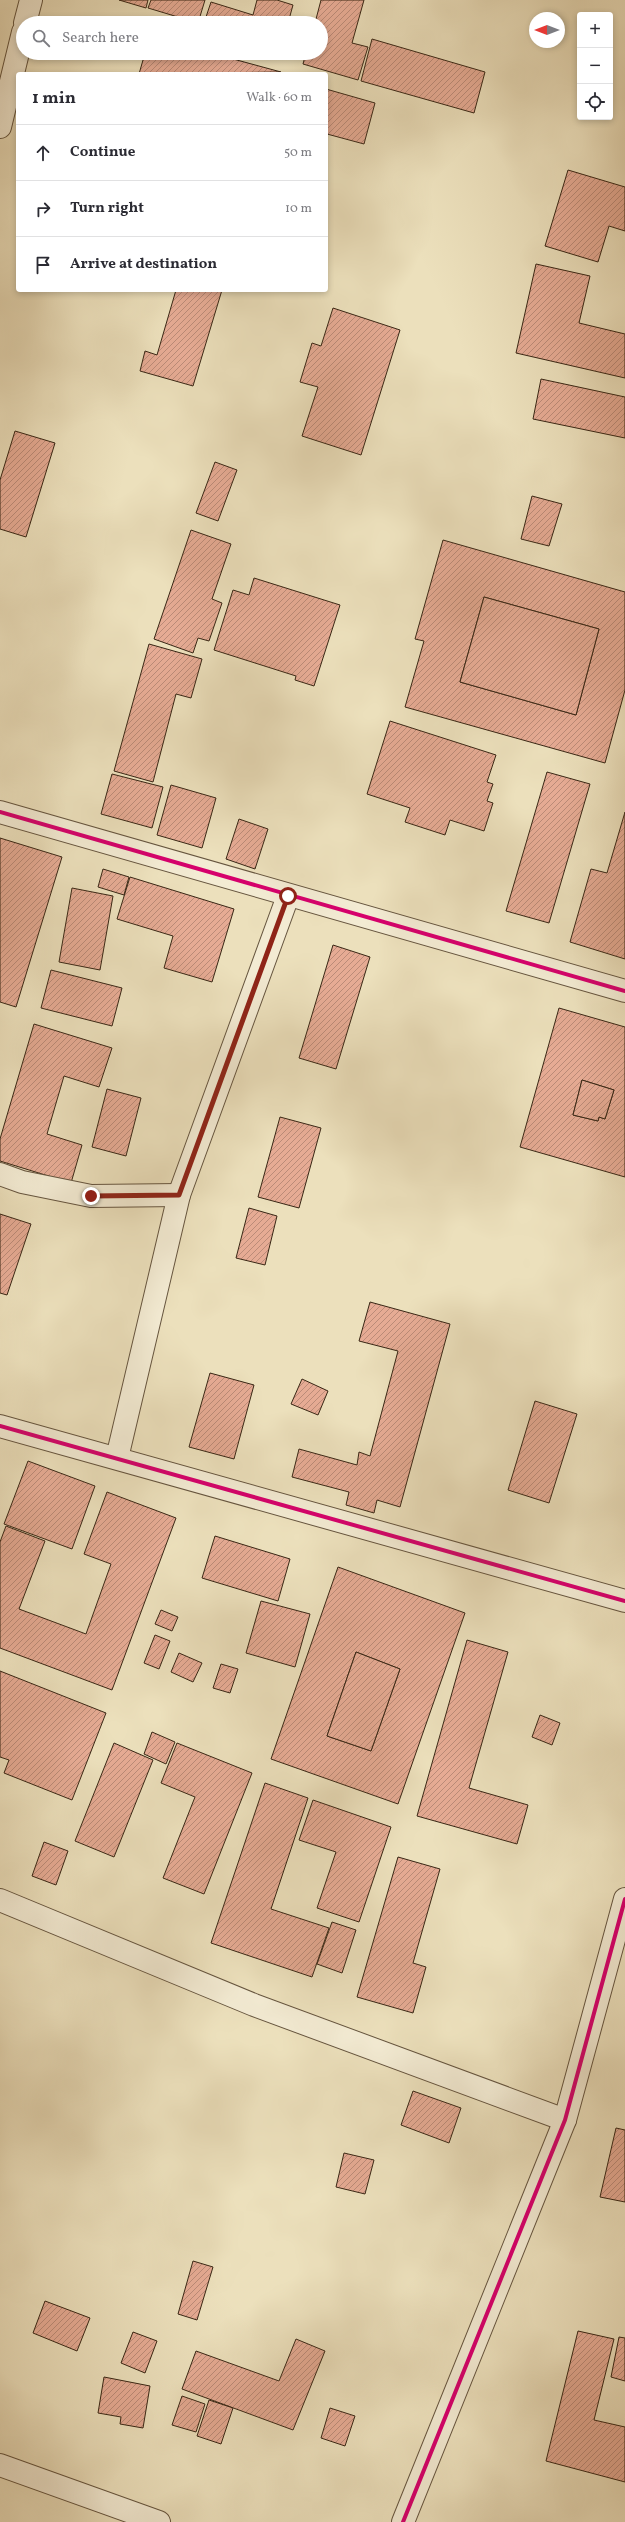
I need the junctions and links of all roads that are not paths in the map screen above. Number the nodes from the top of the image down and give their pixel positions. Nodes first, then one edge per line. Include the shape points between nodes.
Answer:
1 (31, 0) edge
2 (27, 16) edge
3 (16, 60) edge
4 (0, 127) edge
5 (0, 812) edge
6 (288, 896) junction
7 (625, 992) edge
8 (0, 1174) edge
9 (179, 1195) junction
10 (0, 1426) edge
11 (117, 1458) junction
12 (625, 1601) edge
13 (625, 1899) edge
14 (0, 1900) edge
15 (565, 2120) junction
16 (0, 2465) edge
17 (159, 2522) edge
18 (403, 2522) edge

1 - 2 street
3 - 4 street
5 - 6 street
6 - 7 street
6 - 9 street
8 - 9 street via 22,1182 91,1196
9 - 11 street
10 - 11 street
11 - 12 street
13 - 15 street
14 - 15 street via 254,2005
15 - 18 street
16 - 17 street

